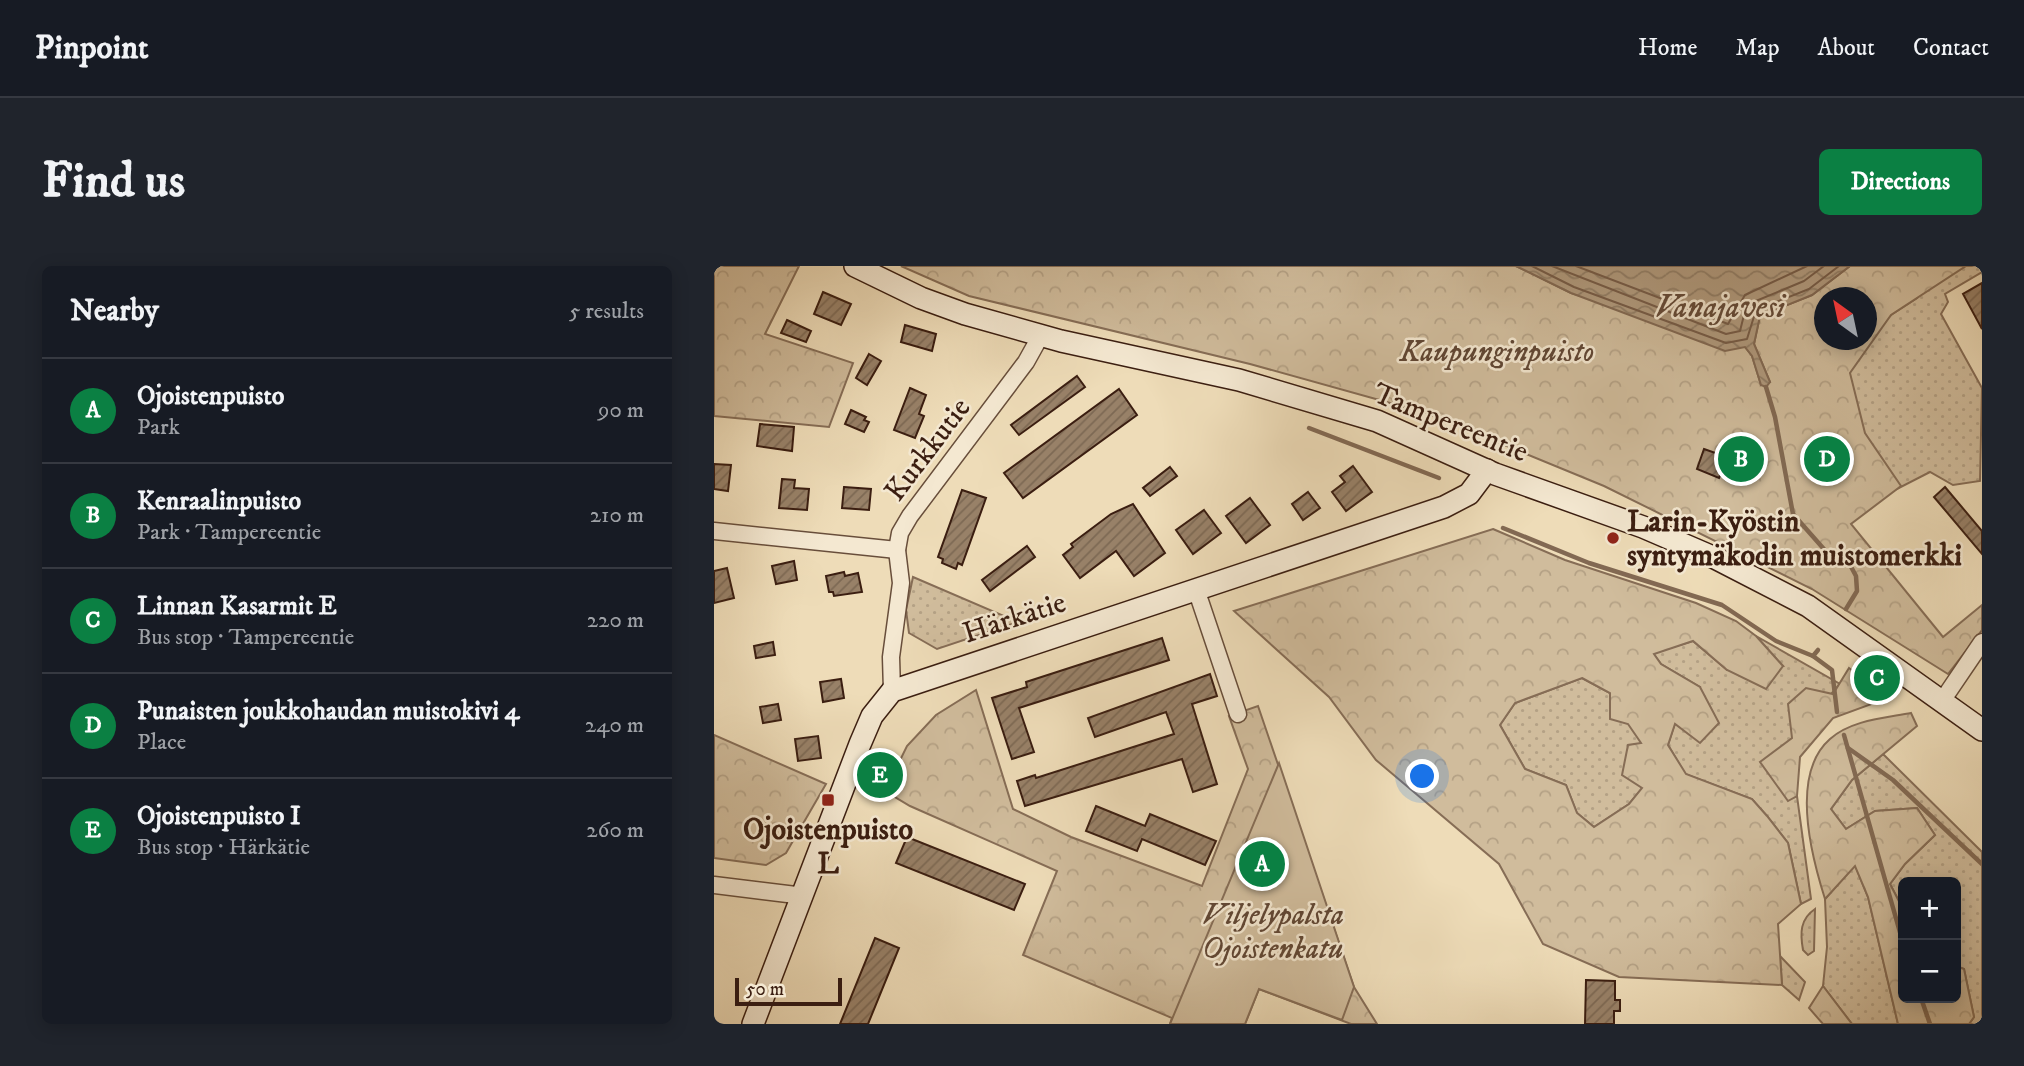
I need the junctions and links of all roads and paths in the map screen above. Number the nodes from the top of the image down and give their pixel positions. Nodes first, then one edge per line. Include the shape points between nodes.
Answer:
1 (856, 266) edge
2 (1041, 335) junction
3 (1487, 470) junction
4 (714, 531) edge
5 (897, 550) junction
6 (1196, 589) junction
7 (1982, 642) edge
8 (892, 691) junction
9 (1942, 701) junction
10 (1238, 714) dead end
11 (1982, 730) edge
12 (714, 885) edge
13 (804, 896) junction
14 (753, 1024) edge

1 - 2 main road, Tampereentie via 921,298
2 - 3 main road, Tampereentie via 1239,380 1377,421
2 - 5 street, Kurkkutie via 990,412 910,516
3 - 6 main road, Härkätie via 1469,494 1444,507
3 - 9 main road, Tampereentie via 1715,558 1808,606
4 - 5 street
5 - 8 street, Kurkkutie via 901,583 891,657
6 - 8 main road, Härkätie
6 - 10 street
7 - 9 street
8 - 13 main road via 872,716
9 - 11 main road, Tampereentie
12 - 13 street
13 - 14 main road

